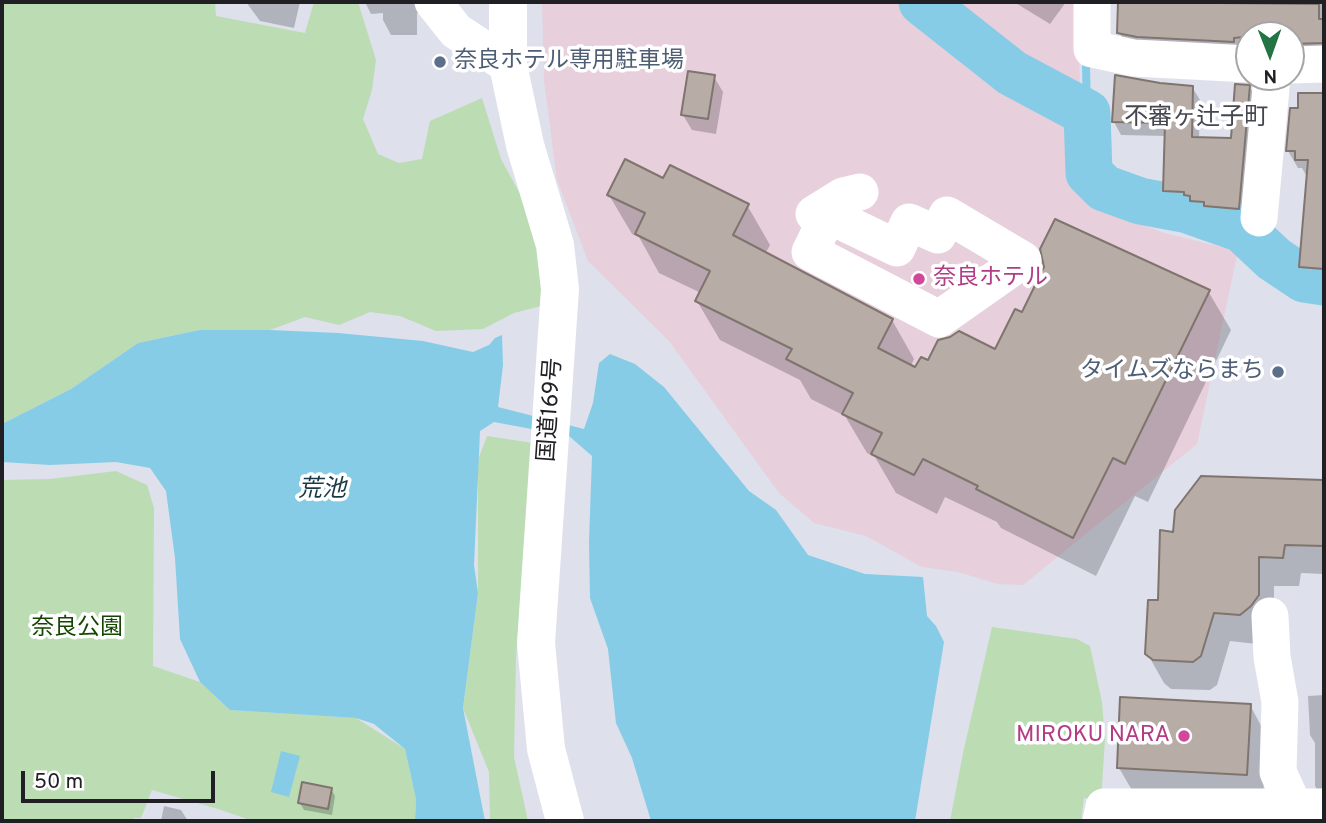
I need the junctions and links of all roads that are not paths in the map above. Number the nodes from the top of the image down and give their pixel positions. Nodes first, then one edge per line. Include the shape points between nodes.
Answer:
1 (433, 2) edge
2 (508, 2) edge
3 (1092, 2) edge
4 (1235, 63) edge
5 (1324, 64) edge
6 (508, 65) junction
7 (1305, 65) edge
8 (1271, 91) edge
9 (860, 192) dead end
10 (814, 214) dead end
11 (1259, 218) dead end
12 (897, 248) joint
13 (1270, 616) dead end
14 (1309, 807) edge
15 (565, 821) edge
16 (1101, 821) edge

1 - 6 street via 456,31
2 - 6 highway, 国道169号
3 - 4 street via 1092,50 1134,58
5 - 7 street
6 - 15 highway, 国道169号 via 525,145 555,245 560,289 536,643 546,749
8 - 11 street
9 - 10 street
12 - 12 street via 909,222 937,235 947,215 1023,260 939,319 810,252 828,215
13 - 14 street via 1280,702 1279,772
14 - 16 street via 1104,807

